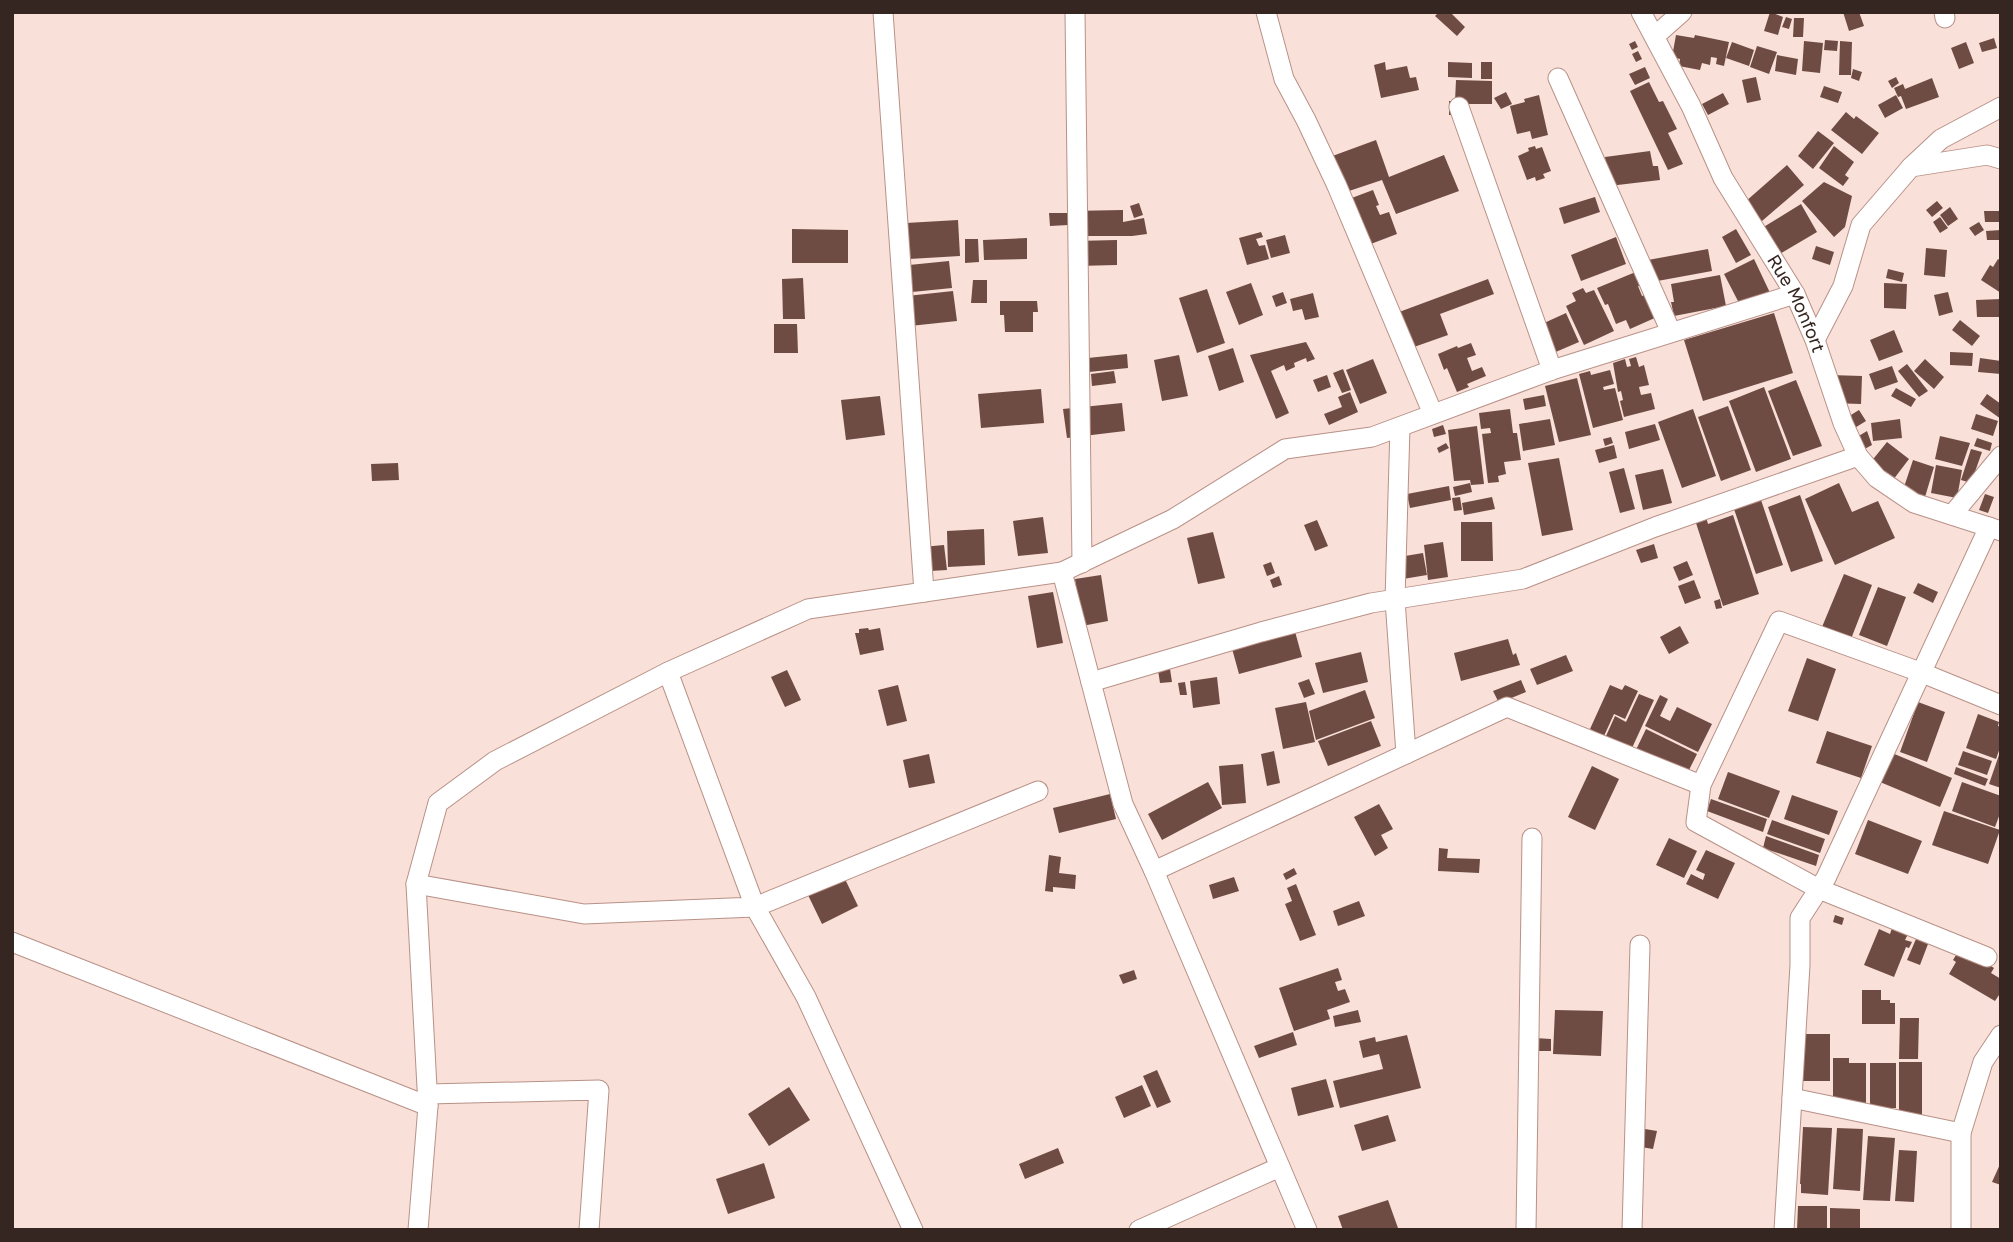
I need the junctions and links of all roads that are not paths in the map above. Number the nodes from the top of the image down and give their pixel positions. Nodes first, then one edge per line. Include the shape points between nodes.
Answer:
1 (883, 12) edge
2 (1075, 12) edge
3 (1266, 12) edge
4 (1641, 12) edge
5 (1682, 12) edge
6 (1655, 36) junction
7 (1558, 78) dead end
8 (1460, 107) dead end
9 (2001, 107) edge
10 (2001, 159) edge
11 (1911, 167) junction
12 (1795, 294) junction
13 (1671, 332) junction
14 (1815, 340) junction
15 (1552, 370) junction
16 (1433, 414) junction
17 (1400, 426) junction
18 (1858, 456) junction
19 (2001, 457) edge
20 (1952, 515) junction
21 (1995, 529) edge
22 (1082, 563) junction
23 (1062, 572) junction
24 (924, 592) junction
25 (1395, 600) junction
26 (668, 672) junction
27 (1920, 672) junction
28 (1091, 682) junction
29 (2001, 705) edge
30 (1406, 754) junction
31 (1701, 785) junction
32 (1038, 791) dead end
33 (1532, 838) dead end
34 (1154, 871) junction
35 (416, 884) junction
36 (1819, 889) junction
37 (755, 907) junction
38 (12, 942) edge
39 (1640, 945) dead end
40 (1987, 957) dead end
41 (2001, 1035) edge
42 (1792, 1098) junction
43 (428, 1100) junction
44 (1961, 1133) junction
45 (1280, 1167) junction
46 (418, 1230) edge
47 (589, 1230) edge
48 (913, 1230) edge
49 (1139, 1230) edge
50 (1307, 1230) edge
51 (1526, 1230) edge
52 (1632, 1230) edge
53 (1784, 1230) edge
54 (1961, 1230) edge

1 - 24 street
2 - 22 street
3 - 16 street via 1284,79 1337,186
4 - 6 street, Rue Monfort
5 - 6 street
6 - 12 street, Rue Monfort via 1723,178
7 - 13 street
8 - 15 street
9 - 11 street via 1941,139
10 - 11 street via 1987,155
11 - 14 street via 1861,225 1843,286
12 - 13 street
12 - 14 street, Rue Monfort
13 - 15 street
14 - 18 street, Rue Monfort
15 - 16 street
16 - 17 street
17 - 22 street via 1372,436 1285,449 1173,519
17 - 25 street
18 - 20 street, Rue Monfort via 1877,478 1914,503
18 - 25 street via 1523,579
19 - 20 street
20 - 21 street, Rue Monfort
21 - 27 street
22 - 23 street
23 - 24 street
23 - 28 street
24 - 26 street via 808,609
25 - 28 street via 1261,632
25 - 30 street
26 - 35 street via 495,761 438,803
26 - 37 street
27 - 29 street
27 - 31 street via 1779,621
27 - 36 street
28 - 34 street via 1124,804
30 - 31 street via 1507,707
30 - 34 street
31 - 36 street via 1696,822
32 - 37 street
33 - 51 street
34 - 45 street
35 - 37 street via 584,914
35 - 43 street
36 - 40 street
36 - 42 street via 1800,918
37 - 48 street via 806,998
38 - 43 street
39 - 52 street
41 - 44 street via 1983,1062
42 - 44 street
42 - 53 street
43 - 46 street
43 - 47 street via 599,1090
44 - 54 street
45 - 49 street
45 - 50 street

